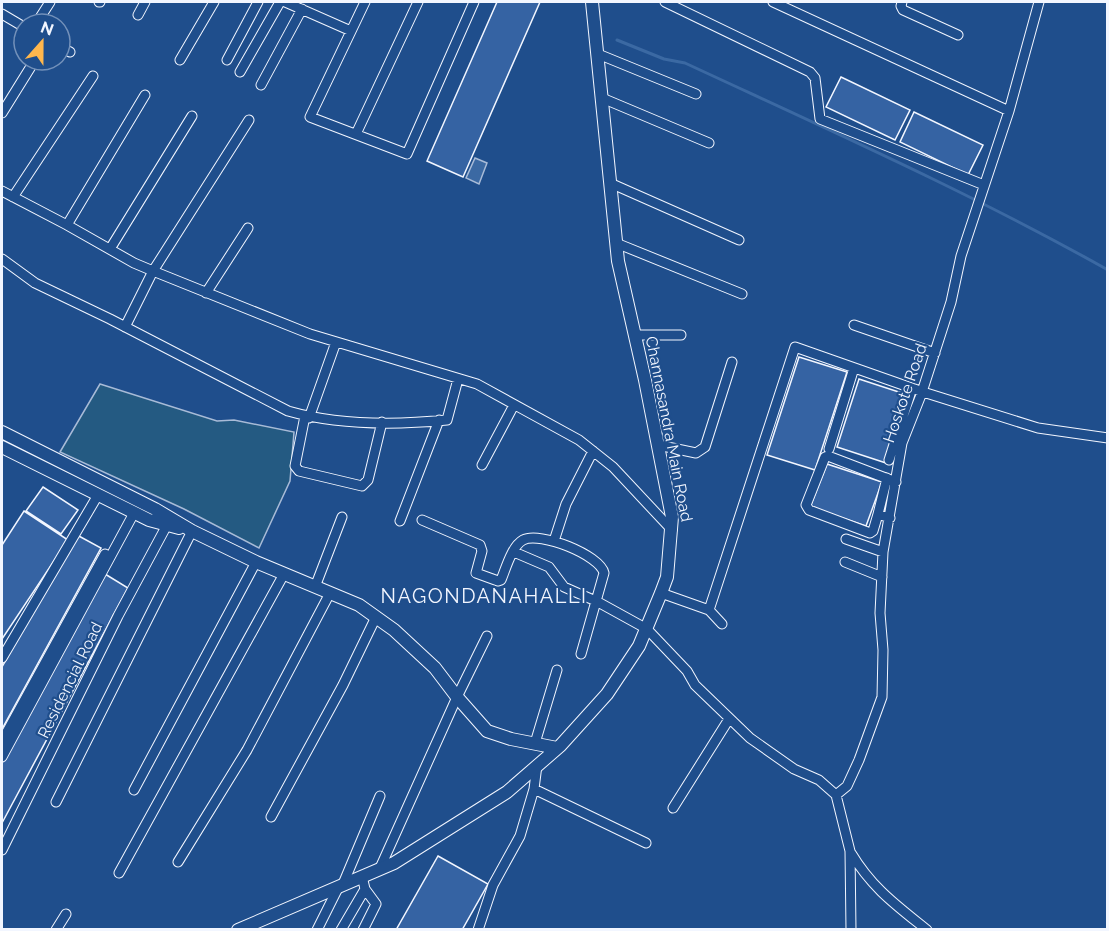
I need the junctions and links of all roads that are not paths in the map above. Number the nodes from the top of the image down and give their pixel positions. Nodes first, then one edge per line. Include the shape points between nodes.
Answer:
1 (145, 2) edge
2 (214, 2) edge
3 (258, 2) edge
4 (280, 2) edge
5 (285, 2) edge
6 (365, 2) edge
7 (418, 2) edge
8 (474, 2) edge
9 (592, 2) edge
10 (665, 2) edge
11 (773, 2) edge
12 (902, 2) edge
13 (1039, 2) edge
14 (302, 9) junction
15 (138, 15) dead end
16 (351, 31) junction
17 (958, 35) dead end
18 (598, 54) junction
19 (180, 60) dead end
20 (227, 60) dead end
21 (28, 72) edge
22 (240, 72) dead end
23 (93, 76) dead end
24 (261, 85) dead end
25 (696, 94) dead end
26 (145, 95) dead end
27 (602, 98) junction
28 (1010, 111) junction
29 (2, 113) edge
30 (192, 116) dead end
31 (249, 120) dead end
32 (356, 134) junction
33 (709, 143) dead end
34 (610, 183) junction
35 (984, 185) junction
36 (2, 190) edge
37 (13, 197) junction
38 (67, 225) junction
39 (248, 228) dead end
40 (739, 240) dead end
41 (616, 243) junction
42 (110, 249) junction
43 (2, 259) edge
44 (153, 272) junction
45 (206, 292) junction
46 (742, 294) dead end
47 (854, 325) dead end
48 (125, 327) junction
49 (635, 335) junction
50 (681, 335) dead end
51 (336, 342) junction
52 (935, 354) junction
53 (732, 362) dead end
54 (854, 368) junction
55 (458, 379) junction
56 (912, 388) junction
57 (922, 392) junction
58 (514, 405) junction
59 (307, 417) junction
60 (439, 420) junction
61 (382, 422) junction
62 (2, 432) edge
63 (1107, 438) edge
64 (658, 445) junction
65 (2, 447) edge
66 (829, 449) dead end
67 (592, 451) junction
68 (889, 460) dead end
69 (482, 465) dead end
70 (892, 480) junction
71 (98, 495) junction
72 (132, 512) junction
73 (878, 514) junction
74 (342, 517) dead end
75 (890, 518) junction
76 (422, 520) dead end
77 (400, 521) dead end
78 (166, 525) junction
79 (672, 530) junction
80 (192, 531) junction
81 (846, 538) dead end
82 (554, 541) junction
83 (514, 552) junction
84 (883, 552) junction
85 (256, 562) junction
86 (844, 562) dead end
87 (284, 574) junction
88 (882, 578) junction
89 (315, 587) junction
90 (330, 593) junction
91 (661, 593) junction
92 (598, 602) junction
93 (710, 610) junction
94 (376, 617) junction
95 (722, 624) dead end
96 (647, 629) junction
97 (487, 636) dead end
98 (581, 654) dead end
99 (2, 658) edge
100 (557, 670) dead end
101 (457, 697) junction
102 (729, 719) junction
103 (2, 741) edge
104 (535, 743) junction
105 (557, 748) junction
106 (2, 757) edge
107 (537, 765) junction
108 (534, 789) junction
109 (134, 790) dead end
110 (836, 795) junction
111 (380, 796) dead end
112 (56, 802) dead end
113 (673, 808) dead end
114 (271, 817) dead end
115 (646, 843) dead end
116 (2, 850) edge
117 (850, 851) junction
118 (178, 862) dead end
119 (380, 868) junction
120 (119, 873) dead end
121 (363, 883) junction
122 (341, 885) junction
123 (66, 914) dead end
124 (258, 925) edge
125 (56, 930) edge
126 (238, 930) edge
127 (316, 930) edge
128 (341, 930) edge
129 (363, 930) edge
130 (478, 930) edge
131 (851, 930) edge
132 (927, 930) edge

1 - 15 street
2 - 19 street
3 - 20 street
4 - 22 street
5 - 14 street
6 - 16 street
7 - 32 street
8 - 32 street via 407,153
9 - 18 street, Channasandra Main Road
10 - 35 street via 810,72 815,78 820,119
11 - 28 street
12 - 17 street via 903,10
13 - 28 street, Hoskote Road
14 - 16 street
14 - 24 street
16 - 32 street via 310,117
18 - 25 street
18 - 27 street, Channasandra Main Road
21 - 29 street
23 - 37 street
26 - 38 street
27 - 33 street
27 - 34 street, Channasandra Main Road
28 - 35 street, Hoskote Road
30 - 42 street
31 - 44 street
34 - 40 street
34 - 41 street, Channasandra Main Road
35 - 52 street, Hoskote Road
36 - 37 street
37 - 38 street
38 - 42 street
39 - 45 street
41 - 46 street
41 - 49 street, Channasandra Main Road
42 - 44 street
43 - 48 street via 34,284
44 - 45 street
44 - 48 street
45 - 51 street
47 - 52 street
48 - 59 street via 288,411
49 - 50 street
49 - 64 street, Channasandra Main Road
51 - 55 street
51 - 59 street
52 - 57 street, Hoskote Road
53 - 64 street via 705,447 696,453
54 - 56 street
54 - 66 street
54 - 93 street via 795,347
55 - 58 street via 477,384
55 - 60 street via 447,420
56 - 57 street
56 - 68 street
57 - 63 street via 1038,428
57 - 70 street, Hoskote Road
58 - 67 street
58 - 69 street
59 - 61 street
59 - 61 street via 295,466 299,471 362,486 368,480
60 - 61 street
60 - 77 street
62 - 80 street
64 - 79 street, Channasandra Main Road
65 - 71 street
67 - 79 street via 613,467
67 - 82 street via 566,504
70 - 73 street
70 - 73 street via 828,456 806,505 809,510 870,533
70 - 75 street, Hoskote Road
71 - 72 street
71 - 99 street
72 - 78 street
72 - 103 street
72 - 106 street, Residencial Road
73 - 75 street
74 - 89 street
75 - 84 street, Hoskote Road
76 - 83 street via 480,545 478,575 501,580
78 - 80 street
78 - 116 street, Residencial Road
79 - 91 street, Channasandra Main Road via 667,577
80 - 85 street
80 - 112 street
81 - 84 street
82 - 83 street via 525,538
82 - 92 street via 603,567
83 - 92 street via 546,565 562,586
84 - 88 street, Hoskote Road
85 - 87 street
85 - 109 street
86 - 88 street
87 - 89 street
87 - 120 street
88 - 110 street, Hoskote Road via 882,697 847,786
89 - 90 street
90 - 94 street
90 - 118 street via 247,750
91 - 93 street
91 - 96 street, Channasandra Main Road
92 - 96 street
92 - 98 street
93 - 95 street
94 - 101 street via 435,668
94 - 114 street
96 - 102 street
96 - 105 street, Channasandra Main Road via 607,694
97 - 101 street
100 - 104 street
101 - 104 street via 487,731
101 - 119 street
102 - 110 street via 750,738 794,769 819,780
102 - 113 street
104 - 105 street
105 - 107 street, Channasandra Main Road
107 - 108 street
107 - 119 street, Channasandra Main Road via 507,792
108 - 115 street
108 - 130 street via 520,836 493,885
110 - 117 street
111 - 122 street
117 - 131 street
117 - 132 street via 864,875
119 - 121 street, Channasandra Main Road
121 - 122 street, Channasandra Main Road
121 - 128 street
121 - 129 street via 376,904
122 - 124 street, Channasandra Main Road
122 - 127 street
123 - 125 street
124 - 126 street, Channasandra Main Road

